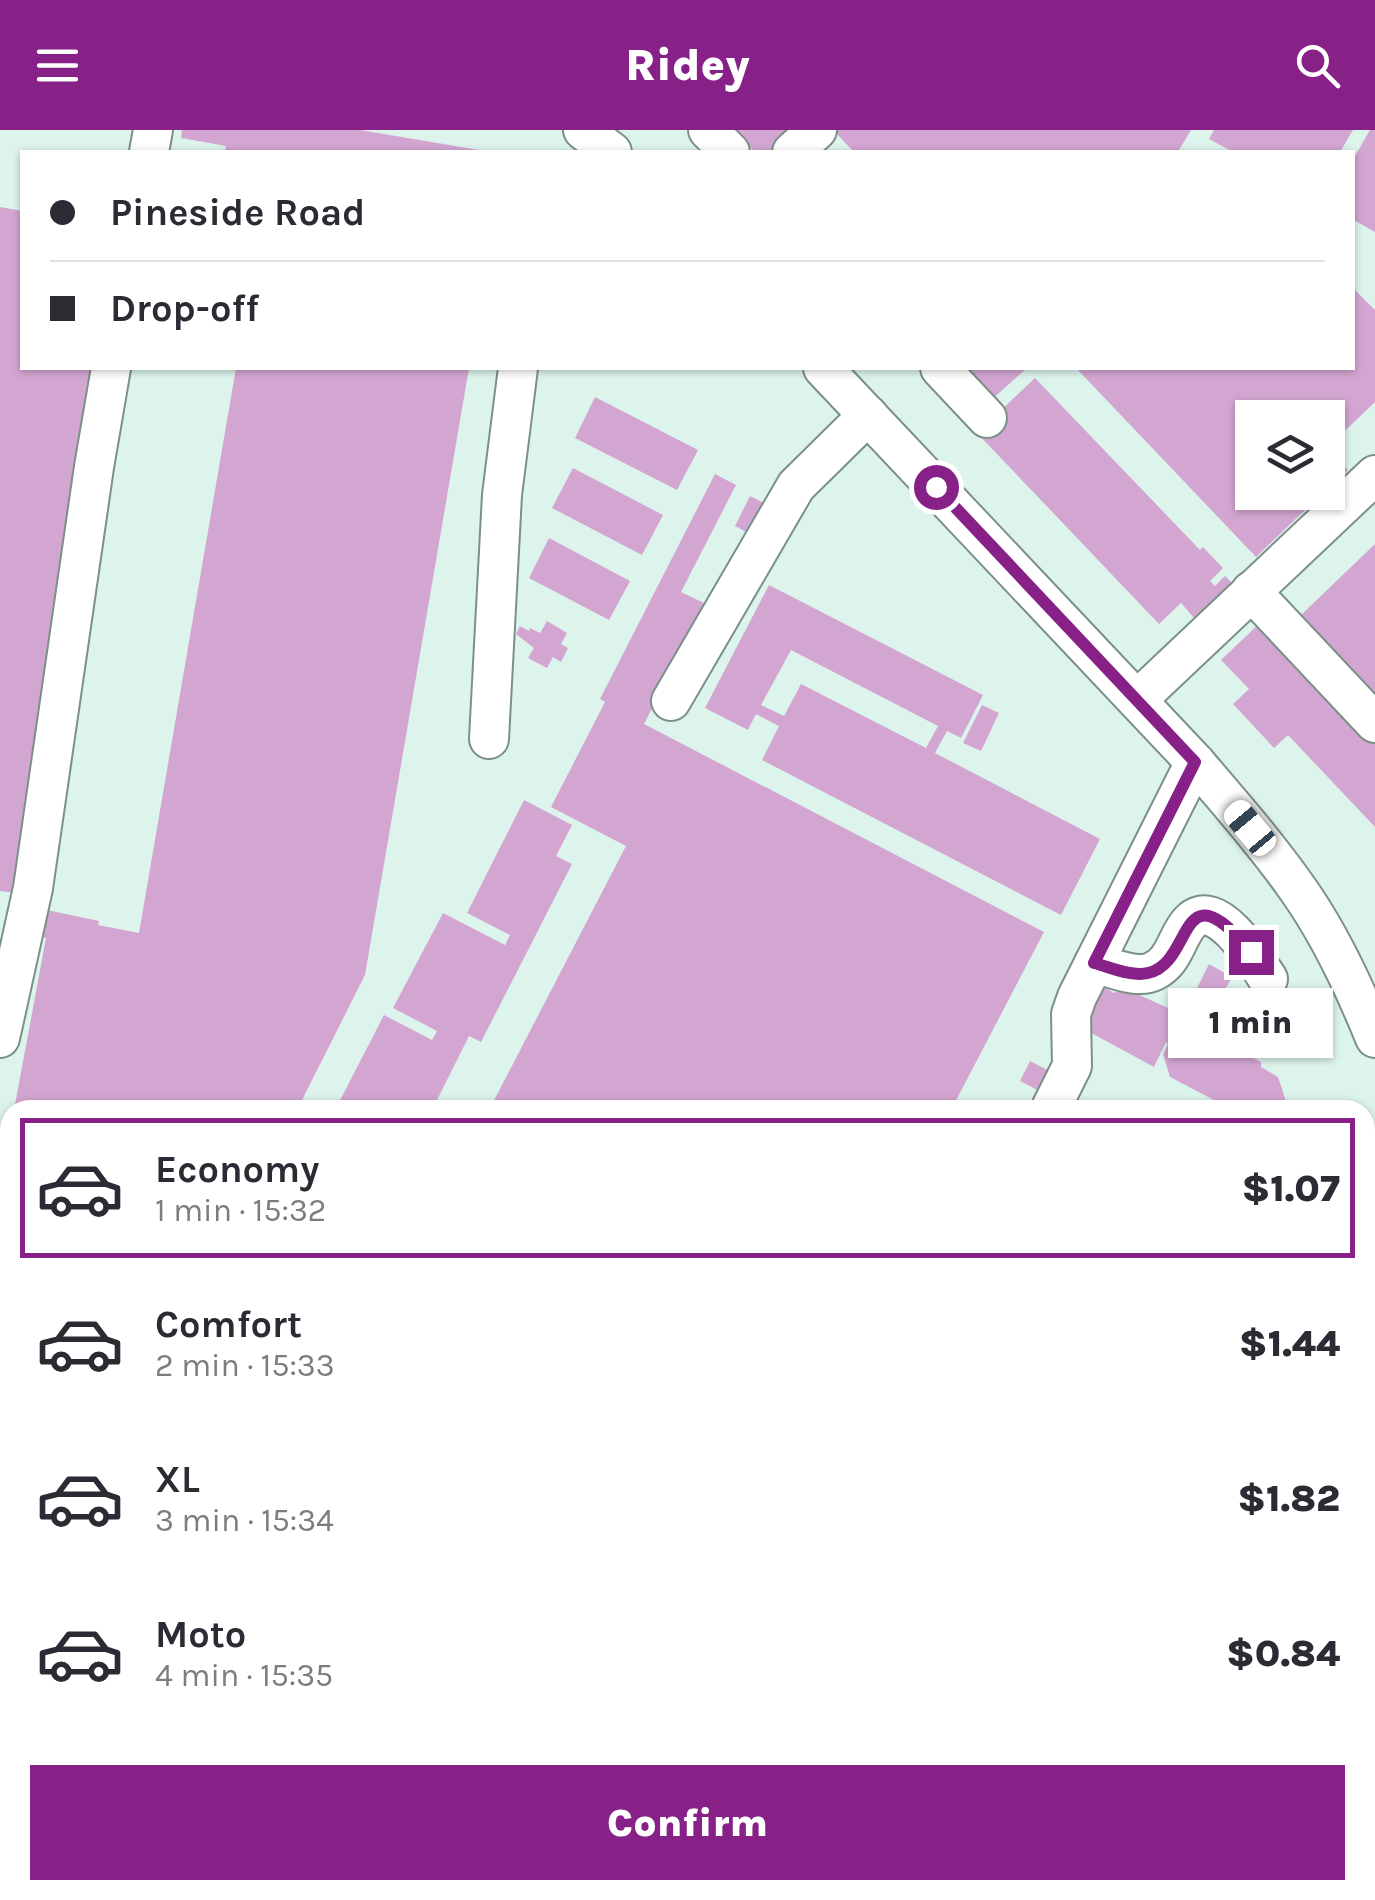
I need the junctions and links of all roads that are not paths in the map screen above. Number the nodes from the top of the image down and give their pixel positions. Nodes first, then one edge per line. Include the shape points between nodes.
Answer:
1 (708, 130) edge
2 (817, 130) edge
3 (728, 150) edge
4 (794, 150) edge
5 (111, 370) edge
6 (518, 370) edge
7 (942, 370) edge
8 (836, 372) edge
9 (868, 415) junction
10 (988, 418) dead end
11 (1375, 475) edge
12 (1251, 591) junction
13 (1137, 700) junction
14 (671, 701) dead end
15 (1375, 723) edge
16 (489, 738) dead end
17 (1195, 762) junction
18 (1094, 963) junction
19 (1268, 979) dead end
20 (1373, 1027) edge
21 (0, 1038) edge
22 (1055, 1100) edge

1 - 3 street
2 - 4 street
5 - 21 street via 33,888
6 - 16 street via 502,495
7 - 10 street
8 - 9 street
9 - 13 street
9 - 14 street via 796,486
11 - 12 street
12 - 13 street
12 - 15 street
13 - 17 street
17 - 18 street
17 - 20 street via 1298,889
18 - 19 street via 1150,973 1171,956 1190,922 1206,916 1238,936
18 - 22 street via 1071,1014 1072,1066

